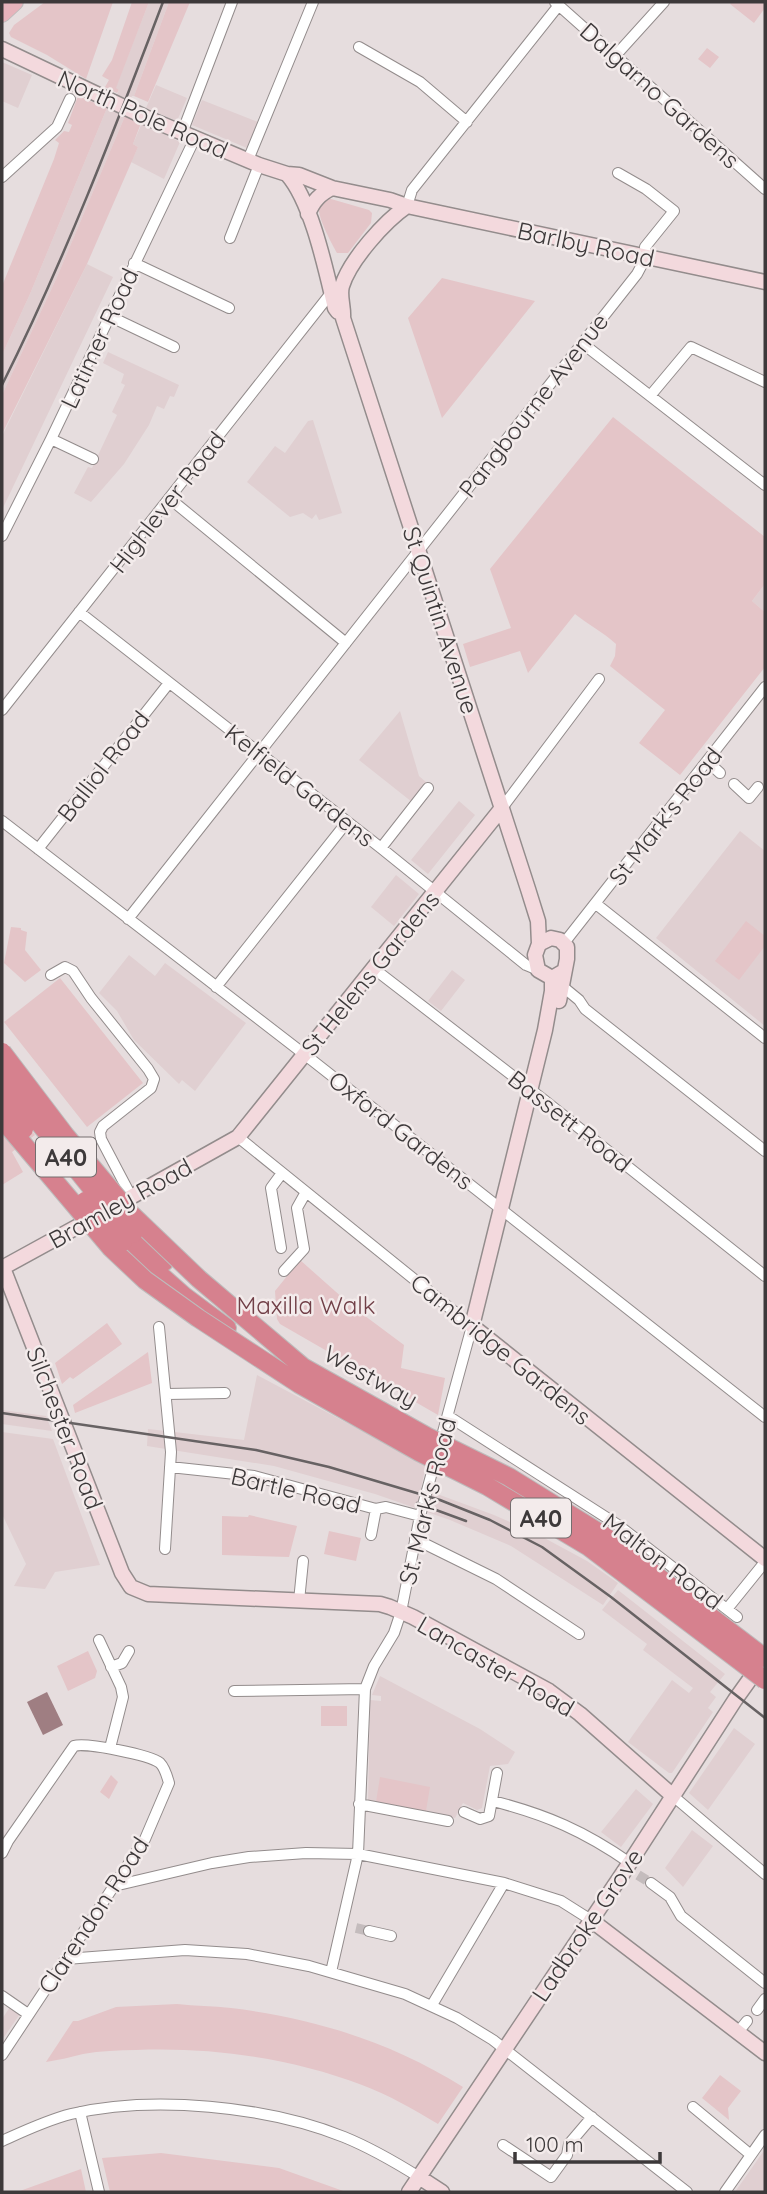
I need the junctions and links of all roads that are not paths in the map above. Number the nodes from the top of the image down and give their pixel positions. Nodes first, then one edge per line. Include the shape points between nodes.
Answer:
1 (15, 2) edge
2 (232, 2) edge
3 (313, 2) edge
4 (664, 2) edge
5 (557, 3) edge
6 (2, 15) edge
7 (359, 47) dead end
8 (2, 49) edge
9 (616, 55) junction
10 (70, 99) dead end
11 (467, 122) junction
12 (188, 136) junction
13 (253, 162) junction
14 (618, 173) dead end
15 (287, 174) junction
16 (2, 177) edge
17 (332, 188) junction
18 (765, 189) edge
19 (367, 196) junction
20 (407, 206) junction
21 (308, 214) junction
22 (380, 231) junction
23 (230, 238) dead end
24 (322, 254) junction
25 (646, 257) junction
26 (357, 259) junction
27 (134, 263) junction
28 (765, 282) edge
29 (331, 293) junction
30 (229, 308) dead end
31 (109, 316) junction
32 (343, 318) junction
33 (582, 342) junction
34 (174, 347) dead end
35 (765, 382) edge
36 (650, 396) junction
37 (51, 439) junction
38 (93, 459) dead end
39 (765, 485) edge
40 (169, 498) junction
41 (2, 536) edge
42 (419, 551) junction
43 (79, 612) junction
44 (346, 643) junction
45 (599, 679) dead end
46 (169, 682) junction
47 (765, 687) edge
48 (2, 710) edge
49 (259, 753) junction
50 (707, 761) junction
51 (719, 773) dead end
52 (734, 784) dead end
53 (758, 787) dead end
54 (428, 788) dead end
55 (502, 808) junction
56 (2, 821) edge
57 (347, 822) junction
58 (381, 848) junction
59 (38, 849) junction
60 (434, 892) junction
61 (596, 904) junction
62 (128, 919) junction
63 (542, 948) junction
64 (373, 968) junction
65 (51, 975) dead end
66 (559, 978) junction
67 (216, 986) junction
68 (559, 1002) junction
69 (585, 1009) junction
70 (545, 1030) junction
71 (765, 1038) edge
72 (2, 1052) edge
73 (305, 1055) junction
74 (2, 1077) edge
75 (532, 1090) junction
76 (2, 1100) edge
77 (2, 1119) edge
78 (238, 1137) junction
79 (765, 1150) edge
80 (282, 1173) junction
81 (306, 1192) junction
82 (132, 1198) junction
83 (501, 1209) junction
84 (281, 1248) dead end
85 (2, 1267) edge
86 (284, 1271) dead end
87 (765, 1276) edge
88 (472, 1326) junction
89 (159, 1327) dead end
90 (301, 1375) junction
91 (225, 1393) dead end
92 (167, 1394) junction
93 (448, 1416) junction
94 (765, 1417) edge
95 (170, 1467) junction
96 (376, 1509) junction
97 (420, 1516) junction
98 (371, 1535) dead end
99 (415, 1539) junction
100 (165, 1549) dead end
101 (303, 1561) dead end
102 (765, 1561) edge
103 (131, 1587) joint
104 (299, 1601) junction
105 (727, 1609) junction
106 (401, 1612) junction
107 (737, 1617) dead end
108 (579, 1634) dead end
109 (99, 1640) dead end
110 (129, 1651) dead end
111 (765, 1658) edge
112 (111, 1667) junction
113 (765, 1680) edge
114 (365, 1689) junction
115 (234, 1691) dead end
116 (110, 1748) junction
117 (497, 1773) dead end
118 (673, 1796) junction
119 (493, 1801) junction
120 (359, 1804) junction
121 (464, 1812) dead end
122 (448, 1821) dead end
123 (5, 1839) edge
124 (2, 1853) edge
125 (358, 1854) junction
126 (631, 1868) junction
127 (765, 1874) edge
128 (505, 1883) junction
129 (651, 1883) tunnel mouth
130 (114, 1886) junction
131 (591, 1920) junction
132 (343, 1925) junction
133 (356, 1928) tunnel mouth
134 (369, 1931) tunnel mouth
135 (391, 1936) dead end
136 (66, 1959) junction
137 (331, 1972) junction
138 (765, 1983) edge
139 (2, 1996) edge
140 (765, 1999) edge
141 (432, 2005) junction
142 (757, 2010) dead end
143 (28, 2014) junction
144 (505, 2049) junction
145 (765, 2053) edge
146 (2, 2055) edge
147 (693, 2107) dead end
148 (80, 2112) junction
149 (592, 2117) junction
150 (765, 2135) edge
151 (2, 2141) edge
152 (503, 2145) dead end
153 (751, 2155) junction
154 (419, 2177) junction
155 (100, 2192) edge
156 (410, 2192) edge
157 (442, 2192) edge
158 (687, 2192) edge
159 (725, 2192) edge

1 - 6 main road
2 - 12 street, Latimer Road
3 - 13 street
4 - 9 street
5 - 9 street, Dalgarno Gardens
5 - 11 street
7 - 11 street via 420,82
8 - 12 main road, North Pole Road
9 - 18 street, Dalgarno Gardens
10 - 16 street via 57,127
11 - 20 street via 412,190
12 - 13 main road, North Pole Road
12 - 27 street, Latimer Road
13 - 15 main road, North Pole Road
13 - 23 street
14 - 25 street, Pangbourne Avenue via 674,211 645,247
15 - 17 main road, North Pole Road
15 - 21 main road, St Quintin Avenue
17 - 19 main road
17 - 21 main road via 318,197
19 - 20 main road, Barlby Road
19 - 22 main road via 382,218
20 - 22 main road
20 - 25 main road, Barlby Road
21 - 24 main road, St Quintin Avenue
22 - 26 main road
24 - 26 main road via 337,262
24 - 29 main road, St Quintin Avenue
25 - 28 main road, Barlby Road
25 - 33 street, Pangbourne Avenue
26 - 32 main road, St Quintin Avenue via 341,291
27 - 30 street
27 - 31 street, Latimer Road
29 - 32 main road, St Quintin Avenue
29 - 40 street, Highlever Road
31 - 34 street
31 - 37 street, Latimer Road
32 - 42 main road, St Quintin Avenue
33 - 36 street
33 - 42 street, Pangbourne Avenue
35 - 36 street via 691,347
36 - 39 street
37 - 38 street
37 - 41 street, Latimer Road
40 - 43 street, Highlever Road
40 - 44 street
42 - 44 street, Pangbourne Avenue
42 - 55 main road, St Quintin Avenue
43 - 46 street, Kelfield Gardens
43 - 48 street, Highlever Road
44 - 49 street, Pangbourne Avenue
45 - 55 street
46 - 49 street, Kelfield Gardens
46 - 59 street, Balliol Road
47 - 50 street, St Mark's Road
49 - 57 street, Kelfield Gardens
49 - 62 street, Pangbourne Avenue
50 - 51 street
50 - 61 street, St Mark's Road
52 - 53 street via 749,798
54 - 58 street
55 - 60 main road, St Helens Gardens
55 - 63 main road, St Quintin Avenue via 538,921
56 - 59 street, Oxford Gardens
57 - 58 street, Kelfield Gardens
57 - 67 street
58 - 60 street, Kelfield Gardens
59 - 62 street, Oxford Gardens
60 - 63 street, Kelfield Gardens
60 - 64 main road, St Helens Gardens
61 - 63 street, St Mark's Road
61 - 71 street
62 - 67 street, Oxford Gardens
63 - 66 main road, St Quintin Avenue via 538,970
63 - 66 main road, St Quintin Avenue via 568,952
64 - 73 main road, St Helens Gardens
64 - 75 street, Bassett Road
65 - 82 street via 65,967 73,971 154,1079 151,1088 100,1132
66 - 68 main road, St. Mark's Road
66 - 69 street
66 - 70 main road, St. Mark's Road
67 - 73 street, Oxford Gardens
68 - 69 street
68 - 70 main road, St. Mark's Road
69 - 79 street
70 - 75 main road, St. Mark's Road
72 - 90 highway, A40, bridge via 131,1214
73 - 78 main road, St Helens Gardens
73 - 83 street, Oxford Gardens
74 - 90 highway, Westway / A40, bridge via 133,1234 194,1290
75 - 83 main road, St. Mark's Road
75 - 87 street, Bassett Road
76 - 90 highway, Westway / A40, bridge via 123,1242 184,1296
77 - 90 highway, A40, bridge via 111,1248 145,1280 198,1318
78 - 80 street, Cambridge Gardens
78 - 82 main road, Bramley Road
80 - 81 street, Cambridge Gardens
80 - 84 street via 271,1188
81 - 86 street via 297,1208 304,1249
81 - 88 street, Cambridge Gardens
82 - 85 main road, Bramley Road
83 - 88 main road, St. Mark's Road
83 - 94 street, Oxford Gardens
85 - 103 main road, Silchester Road via 121,1573
88 - 93 street, St. Mark's Road
88 - 102 main road, Cambridge Gardens
89 - 92 street
90 - 111 highway, Westway / A40, bridge via 509,1477 603,1535
90 - 113 highway, Westway / A40, bridge via 419,1452 589,1547
91 - 92 street
92 - 95 street
93 - 97 street, St. Mark's Road
93 - 105 street, Malton Road via 618,1525
95 - 96 street, Bartle Road via 254,1476
95 - 100 street
96 - 97 street, Bartle Road via 386,1507
96 - 98 street
97 - 99 street, St. Mark's Road
99 - 106 street, St. Mark's Road
99 - 108 street via 496,1579
101 - 104 street
102 - 105 street
103 - 104 main road, Lancaster Road via 148,1594
104 - 106 main road, Lancaster Road via 380,1605
105 - 107 street, Malton Road
106 - 114 street, St. Mark's Road
106 - 118 main road, Lancaster Road via 549,1691
109 - 112 street
110 - 112 street via 122,1663
111 - 118 main road, Ladbroke Grove
112 - 116 street via 123,1697
114 - 115 street
114 - 120 street, St. Mark's Road
116 - 123 street via 74,1746
116 - 130 street, Clarendon Road via 160,1763 169,1783 145,1839
117 - 119 street
118 - 126 main road, Ladbroke Grove
118 - 127 street, Lancaster Road
119 - 121 street via 484,1819
119 - 126 street via 566,1825 596,1840
120 - 122 street
120 - 125 street, St. Mark's Road
123 - 124 street
125 - 128 street
125 - 130 street via 249,1857
125 - 132 street, St. Mark's Road
126 - 131 main road, Ladbroke Grove
128 - 131 street via 561,1902
128 - 141 street
129 - 138 street via 670,1897 681,1916
130 - 136 street, Clarendon Road
131 - 144 main road, Ladbroke Grove
131 - 145 main road via 743,2026
132 - 133 street
132 - 137 street, St. Mark's Road
134 - 135 street
136 - 137 street via 185,1950 288,1961
136 - 143 street, Clarendon Road
137 - 141 street
139 - 143 street
140 - 142 street
141 - 144 street
143 - 146 street, Clarendon Road
144 - 149 street
144 - 154 main road, Ladbroke Grove
147 - 153 street
148 - 151 street
148 - 154 street via 180,2105 279,2118 362,2144
148 - 155 street
149 - 152 street via 569,2144 568,2155 551,2177
149 - 158 street
150 - 153 street
153 - 159 street
154 - 156 main road, Ladbroke Grove
154 - 157 main road

